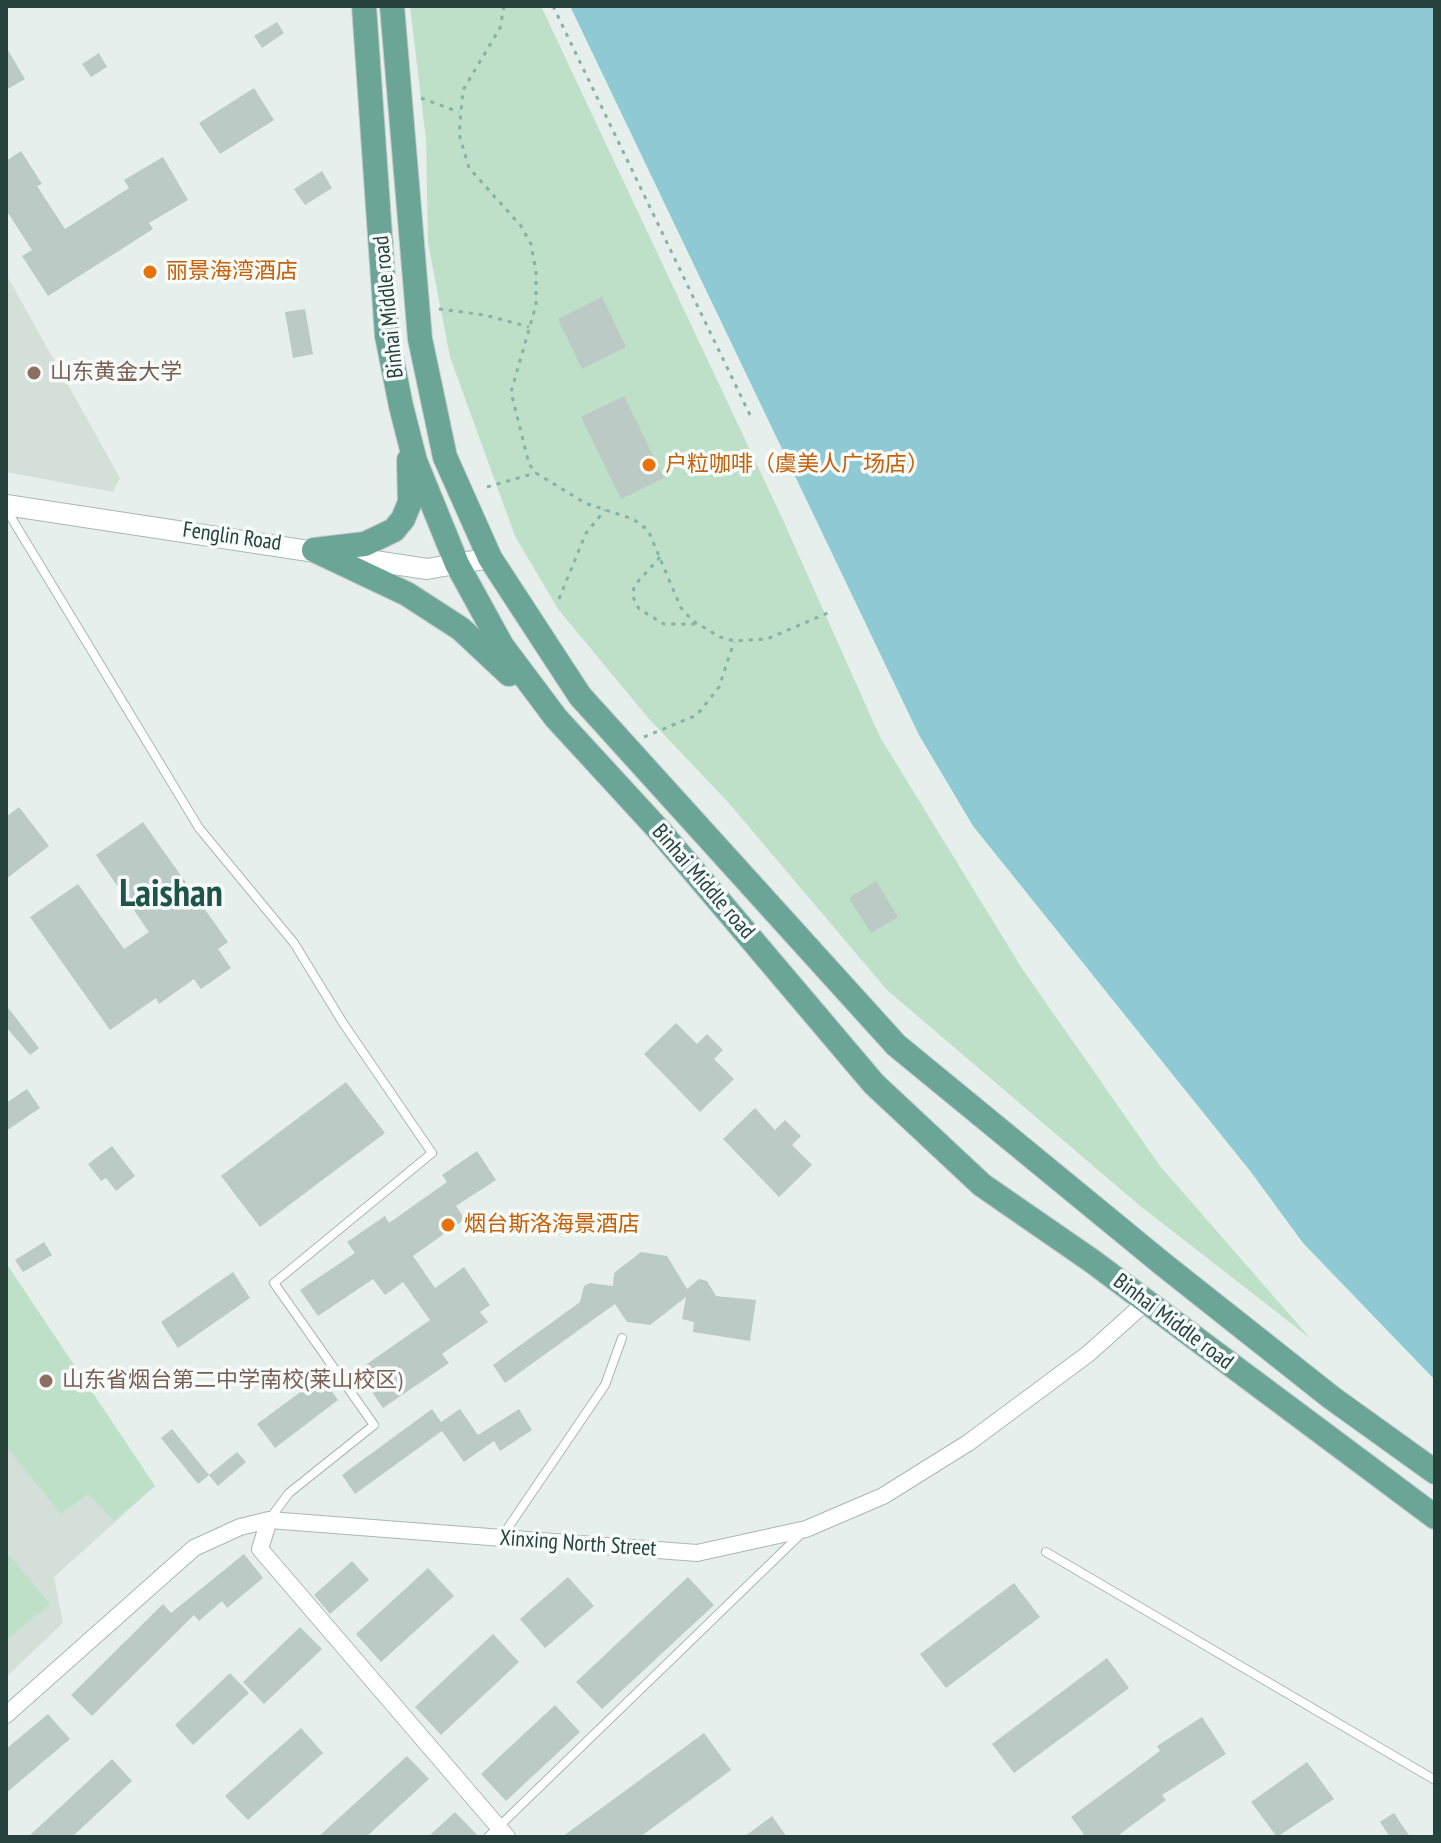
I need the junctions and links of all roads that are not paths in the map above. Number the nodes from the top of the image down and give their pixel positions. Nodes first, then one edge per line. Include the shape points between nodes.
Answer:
1 (364, 6) edge
2 (392, 6) edge
3 (401, 406) junction
4 (6, 507) edge
5 (314, 550) junction
6 (490, 558) junction
7 (457, 564) junction
8 (556, 718) junction
9 (1146, 1302) junction
10 (622, 1338) dead end
11 (1435, 1472) edge
12 (1435, 1517) edge
13 (269, 1520) junction
14 (806, 1529) junction
15 (500, 1539) junction
16 (1046, 1552) dead end
17 (6, 1715) edge
18 (1435, 1780) edge
19 (498, 1834) edge

1 - 3 main road, Binhai Middle road via 387,336
2 - 6 main road, Binhai Middle road via 425,367 445,457
3 - 5 main road via 410,467 410,502 403,519 394,530 365,544
3 - 7 main road, Binhai Middle road via 415,461
4 - 5 street, Fenglin Road
4 - 13 lane via 199,828 294,943 432,1153 274,1283 374,1425 289,1493
5 - 7 street, Fenglin Road via 427,569
5 - 8 main road via 407,594 461,629
6 - 7 street, Fenglin Road
6 - 11 main road, Binhai Middle road via 580,696 896,1045 1176,1275
7 - 8 main road, Binhai Middle road via 502,646
8 - 9 main road, Binhai Middle road via 658,829 874,1084 982,1185
9 - 12 main road, Binhai Middle road
9 - 14 street, Xinxing North Street via 1088,1354 968,1443 883,1496
10 - 15 lane via 605,1385
13 - 15 street, Xinxing North Street
13 - 17 street, Xinxing North Street via 194,1548
13 - 19 street via 260,1549
14 - 15 street, Xinxing North Street via 697,1553
14 - 19 lane
16 - 18 lane

